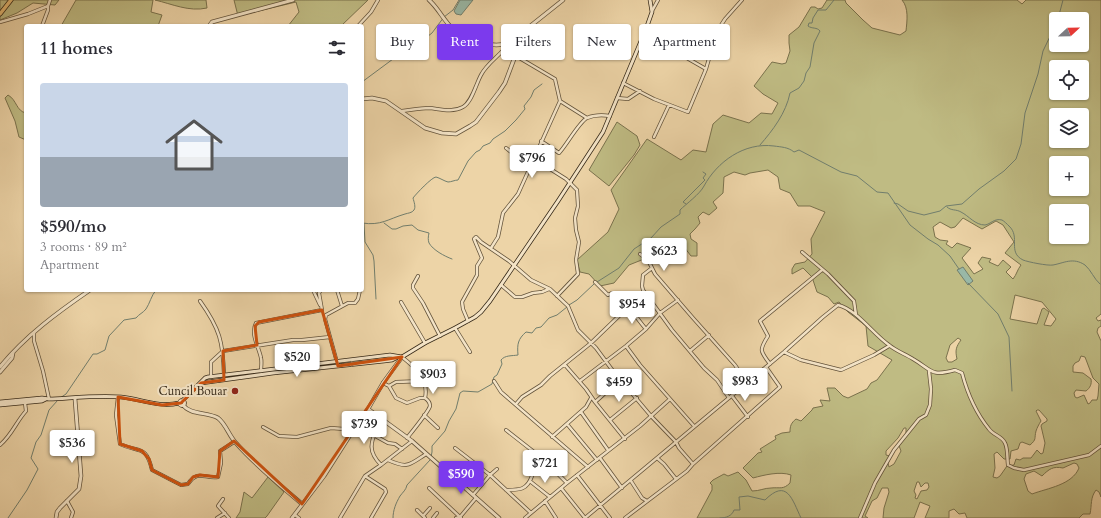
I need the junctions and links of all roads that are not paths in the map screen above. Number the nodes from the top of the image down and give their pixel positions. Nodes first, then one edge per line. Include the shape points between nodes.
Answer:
1 (11, 0) edge
2 (50, 0) edge
3 (293, 0) edge
4 (378, 0) edge
5 (429, 0) edge
6 (563, 0) edge
7 (650, 0) edge
8 (658, 0) edge
9 (742, 0) edge
10 (48, 6) junction
11 (652, 12) junction
12 (0, 14) edge
13 (0, 22) edge
14 (43, 24) edge
15 (210, 24) edge
16 (360, 24) edge
17 (533, 24) edge
18 (648, 24) edge
19 (722, 24) edge
20 (639, 45) edge
21 (501, 46) edge
22 (501, 54) edge
23 (514, 60) edge
24 (523, 60) edge
25 (690, 60) edge
26 (709, 60) edge
27 (706, 69) junction
28 (623, 83) junction
29 (640, 91) junction
30 (617, 98) junction
31 (364, 99) edge
32 (560, 101) junction
33 (669, 105) junction
34 (402, 112) junction
35 (610, 116) junction
36 (587, 118) junction
37 (654, 137) dead end
38 (541, 141) junction
39 (506, 148) dead end
40 (532, 163) junction
41 (570, 183) junction
42 (491, 248) junction
43 (802, 252) dead end
44 (640, 254) dead end
45 (515, 266) junction
46 (652, 268) junction
47 (822, 270) junction
48 (418, 276) dead end
49 (595, 282) dead end
50 (501, 285) junction
51 (550, 289) junction
52 (87, 292) edge
53 (314, 292) edge
54 (320, 292) edge
55 (338, 292) edge
56 (360, 292) edge
57 (557, 296) junction
58 (647, 296) junction
59 (678, 300) junction
60 (200, 301) dead end
61 (401, 302) dead end
62 (342, 306) junction
63 (322, 310) junction
64 (632, 311) junction
65 (660, 313) junction
66 (856, 316) junction
67 (325, 319) junction
68 (468, 321) junction
69 (455, 328) junction
70 (646, 328) junction
71 (34, 333) junction
72 (709, 335) junction
73 (440, 336) junction
74 (330, 337) junction
75 (28, 338) junction
76 (34, 341) junction
77 (425, 343) junction
78 (592, 343) junction
79 (257, 345) junction
80 (626, 346) junction
81 (889, 346) junction
82 (690, 351) junction
83 (223, 352) junction
84 (470, 352) dead end
85 (784, 352) junction
86 (13, 353) junction
87 (398, 357) junction
88 (362, 358) junction
89 (402, 358) junction
90 (336, 361) junction
91 (607, 361) junction
92 (362, 363) junction
93 (770, 364) junction
94 (564, 365) junction
95 (338, 366) junction
96 (0, 367) edge
97 (766, 367) junction
98 (261, 370) junction
99 (929, 371) junction
100 (0, 372) edge
101 (238, 374) junction
102 (224, 375) junction
103 (260, 375) junction
104 (211, 377) junction
105 (238, 378) junction
106 (621, 380) junction
107 (423, 381) junction
108 (580, 381) junction
109 (749, 381) junction
110 (494, 382) dead end
111 (201, 383) junction
112 (383, 383) junction
113 (389, 386) junction
114 (732, 396) junction
115 (118, 397) junction
116 (592, 397) junction
117 (425, 398) junction
118 (637, 398) junction
119 (729, 398) junction
120 (48, 399) junction
121 (75, 399) junction
122 (670, 399) junction
123 (183, 400) junction
124 (0, 402) edge
125 (595, 402) junction
126 (25, 403) junction
127 (179, 403) junction
128 (516, 404) junction
129 (183, 405) junction
130 (0, 406) edge
131 (368, 409) junction
132 (581, 412) junction
133 (424, 415) junction
134 (651, 416) junction
135 (748, 417) junction
136 (380, 418) junction
137 (610, 420) junction
138 (567, 424) junction
139 (694, 426) junction
140 (262, 427) dead end
141 (438, 428) dead end
142 (506, 430) dead end
143 (352, 432) junction
144 (374, 434) junction
145 (552, 436) junction
146 (407, 438) junction
147 (625, 439) junction
148 (412, 441) junction
149 (234, 442) junction
150 (676, 442) junction
151 (0, 445) edge
152 (1101, 447) edge
153 (455, 448) dead end
154 (402, 449) junction
155 (608, 450) junction
156 (426, 454) junction
157 (657, 458) junction
158 (543, 459) junction
159 (598, 459) junction
160 (388, 460) junction
161 (693, 464) junction
162 (381, 465) junction
163 (588, 467) junction
164 (497, 469) dead end
165 (490, 475) junction
166 (578, 475) junction
167 (364, 476) junction
168 (676, 479) junction
169 (631, 481) junction
170 (530, 482) junction
171 (567, 483) junction
172 (429, 488) dead end
173 (561, 488) junction
174 (622, 488) junction
175 (506, 490) junction
176 (473, 495) junction
177 (476, 498) junction
178 (550, 498) junction
179 (223, 499) dead end
180 (67, 501) junction
181 (545, 501) junction
182 (647, 501) junction
183 (302, 504) junction
184 (600, 506) junction
185 (430, 508) dead end
186 (417, 510) dead end
187 (225, 513) junction
188 (437, 513) dead end
189 (531, 513) junction
190 (294, 515) junction
191 (424, 517) edge
192 (56, 518) edge
193 (71, 518) edge
194 (217, 518) edge
195 (229, 518) edge
196 (292, 518) edge
197 (299, 518) edge
198 (340, 518) edge
199 (371, 518) edge
200 (432, 518) edge
201 (459, 518) edge
202 (498, 518) edge
203 (525, 518) edge
204 (556, 518) edge
205 (585, 518) edge
206 (610, 518) edge
207 (625, 518) edge
208 (860, 518) edge

1 - 12 main road
2 - 10 street
3 - 15 street
4 - 16 street
5 - 21 street via 460,34 479,42
6 - 17 street
7 - 11 street
8 - 11 street
9 - 19 street
10 - 13 street
10 - 14 street
11 - 18 street
20 - 28 street
22 - 34 street via 484,71 463,107 452,110 428,108
23 - 34 street via 496,97 476,122 460,132 450,134 428,130
24 - 32 street via 555,79
25 - 27 street
26 - 27 street
27 - 33 street via 688,112
28 - 29 street
28 - 30 street
29 - 30 street via 628,99
29 - 33 street
30 - 35 street
31 - 34 street via 386,100
32 - 36 street
32 - 38 street
33 - 37 street
35 - 36 street
35 - 41 street via 596,144
36 - 38 street via 559,154
38 - 40 street
39 - 40 street via 520,159
40 - 41 street via 547,167
40 - 42 street via 518,194 503,212 498,236
41 - 45 street
41 - 57 street via 577,190 578,206 575,218 579,242 576,260 578,274
42 - 45 street
42 - 68 street via 477,237 474,239 482,258 477,266 477,275 462,302
43 - 47 street
44 - 46 street via 648,260
45 - 50 street
45 - 51 street via 531,280
46 - 58 street via 643,275 642,286
46 - 59 street
47 - 66 street via 854,301
47 - 93 street via 760,321 768,336 761,347 762,353
48 - 73 street via 413,288
49 - 64 street via 608,295 616,295
50 - 51 street via 515,297
50 - 68 street via 481,312
51 - 57 street
52 - 71 street
53 - 63 street
54 - 63 street
55 - 62 street
56 - 62 street via 356,303
57 - 78 street via 568,306 578,330
58 - 64 street
58 - 65 street
59 - 65 street
59 - 72 street
60 - 83 street via 216,327
61 - 77 street
62 - 67 street via 328,313
63 - 67 street
63 - 79 street via 256,323 254,336
64 - 70 street
64 - 78 street via 620,316
65 - 70 street
65 - 82 street
66 - 81 street
66 - 85 street via 841,306 835,306
67 - 74 street
68 - 69 street
69 - 73 street
69 - 84 street
70 - 80 street
71 - 75 street
71 - 76 street
72 - 82 street
72 - 109 street
73 - 77 street
74 - 79 street
74 - 90 street
75 - 76 street
75 - 86 street
76 - 120 street
77 - 89 street
78 - 91 street
78 - 94 street
79 - 83 street
79 - 98 street
80 - 91 street
80 - 122 street
81 - 85 street via 841,370 801,360
81 - 99 street
82 - 119 street via 717,380
83 - 102 street
83 - 104 street via 211,362
85 - 93 street
86 - 96 street
86 - 100 street
87 - 88 street via 390,355
87 - 89 street
87 - 92 street
88 - 90 street
88 - 92 street
89 - 107 street via 418,370
89 - 112 street
90 - 95 street
90 - 98 street
91 - 106 street
91 - 108 street
95 -> 92 street
93 - 97 street
94 - 108 street
94 - 128 street
95 - 103 street
97 - 109 street
97 - 135 street via 780,387
98 - 101 street
98 - 103 street
99 - 152 street via 962,372 977,409 990,430 1006,444 1008,465 1014,468 1024,470 1045,466 1088,455
99 - 208 street via 930,405 926,415 919,419 894,450 874,483
101 - 102 street
101 - 105 street
102 - 104 street
103 - 105 street
104 - 111 street via 205,378
105 - 111 street
106 - 118 street
106 - 125 street
107 - 113 street via 396,382
107 - 117 street via 427,389
108 - 116 street
109 - 114 street
110 - 128 street via 500,392
111 - 123 street
112 - 113 street
112 - 131 street
113 - 117 street via 396,398 407,403
114 - 119 street
114 - 135 street
115 - 121 street
115 - 127 street via 162,405
115 - 149 street via 116,415 120,444 142,451 149,459 152,470 181,485 188,484 193,477 200,475 211,478 218,476 220,451
116 - 125 street
116 - 132 street
117 - 133 street via 430,406
118 - 134 street
118 - 137 street
119 - 139 street
120 - 121 street
120 - 124 street
120 - 126 street
121 - 180 street via 81,476 79,489
122 - 134 street
122 - 139 street
123 - 127 street
123 - 129 street
125 - 137 street
126 - 130 street
126 - 151 street via 26,411 9,438
127 - 129 street
128 - 145 street
129 - 149 street via 218,419
131 - 136 street
131 - 143 street
132 - 138 street
132 - 155 street
133 - 141 street
133 - 146 street
134 - 147 street
134 - 150 street
135 - 161 street
136 - 144 street
136 - 146 street
137 - 147 street
138 - 145 street
138 - 159 street
139 - 150 street
140 - 143 street via 279,436 297,437 336,428
142 - 158 street
143 - 144 street
143 - 183 street via 324,476
144 - 154 street
144 - 162 street via 371,447 374,458
145 - 163 street
146 - 148 street
147 - 155 street
148 - 154 street
148 - 156 street
149 - 183 street
150 - 157 street
150 - 161 street
153 - 165 street
154 - 160 street
155 - 159 street
156 - 160 street via 408,465 399,465
156 - 176 street
157 - 168 street
157 - 169 street
158 - 170 street
158 - 171 street
159 - 163 street
159 - 174 street
160 - 162 street
161 - 168 street
162 - 167 street
163 - 166 street
164 - 165 street
165 - 175 street
165 - 176 street
166 - 171 street
166 - 184 street
167 - 198 street
167 - 199 street via 386,492
168 - 182 street
169 - 174 street
169 - 182 street via 642,498
170 - 175 street via 524,488
170 - 178 street
171 - 173 street
172 - 201 street
173 - 178 street
173 - 205 street
174 - 184 street
175 - 189 street
176 - 177 street
177 - 201 street
177 - 202 street
178 - 181 street
179 - 187 street via 218,506
180 - 192 street via 60,508
180 - 193 street via 73,512
181 - 189 street
181 - 204 street
182 - 207 street
183 - 190 street
184 - 205 street
184 - 206 street
185 - 191 street
186 - 191 street
187 - 194 street
187 - 195 street
188 - 200 street
189 - 203 street
190 - 196 street
190 - 197 street

